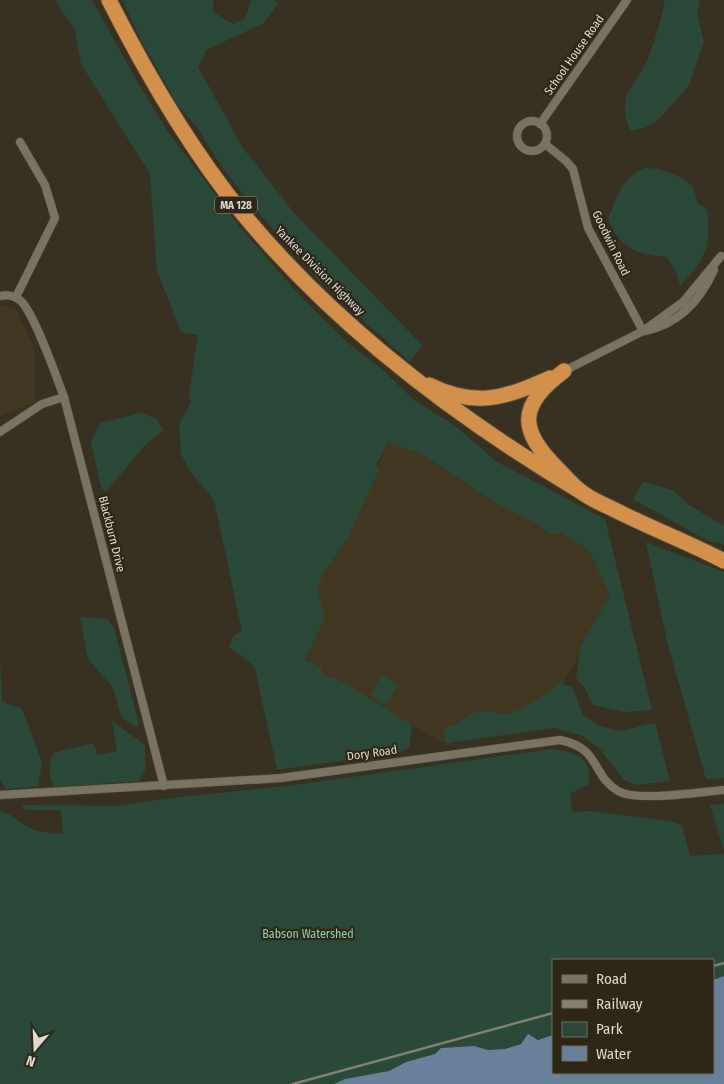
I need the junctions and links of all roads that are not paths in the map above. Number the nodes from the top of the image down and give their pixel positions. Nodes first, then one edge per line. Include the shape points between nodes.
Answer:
1 (109, 0) edge
2 (627, 0) edge
3 (540, 124) junction
4 (20, 142) dead end
5 (544, 144) junction
6 (722, 253) edge
7 (0, 296) edge
8 (16, 297) junction
9 (643, 331) junction
10 (564, 371) junction
11 (408, 374) junction
12 (64, 397) junction
13 (0, 432) edge
14 (583, 493) junction
15 (699, 548) junction
16 (724, 551) edge
17 (724, 561) edge
18 (164, 786) junction
19 (724, 790) edge
20 (0, 795) edge

1 - 11 highway, Yankee Division Highway / MA 128 via 143,67 208,168 244,214 334,310
2 - 3 street, School House Road
3 - 5 street via 547,135
3 - 5 street via 530,122 521,126 517,140 527,151 537,150
4 - 8 street via 45,185 55,218
5 - 9 street, Goodwin Road via 573,169 588,228
6 - 9 street via 709,282 685,311 660,327
7 - 8 street
8 - 12 street, Blackburn Drive via 23,303 43,344
9 - 10 street
10 - 11 highway via 514,394 492,399 456,396
10 - 14 highway via 541,390 533,402 528,415 530,432 541,452
11 - 14 highway, Yankee Division Highway / MA 128 via 459,414
12 - 13 street via 42,404
12 - 18 street, Blackburn Drive
14 - 15 highway, MA 128 via 642,524
15 - 16 highway, MA 128
15 - 17 highway, MA 128
18 - 19 street, Dory Road via 282,778 560,740 585,750 612,787 628,796
18 - 20 street, Dory Road

